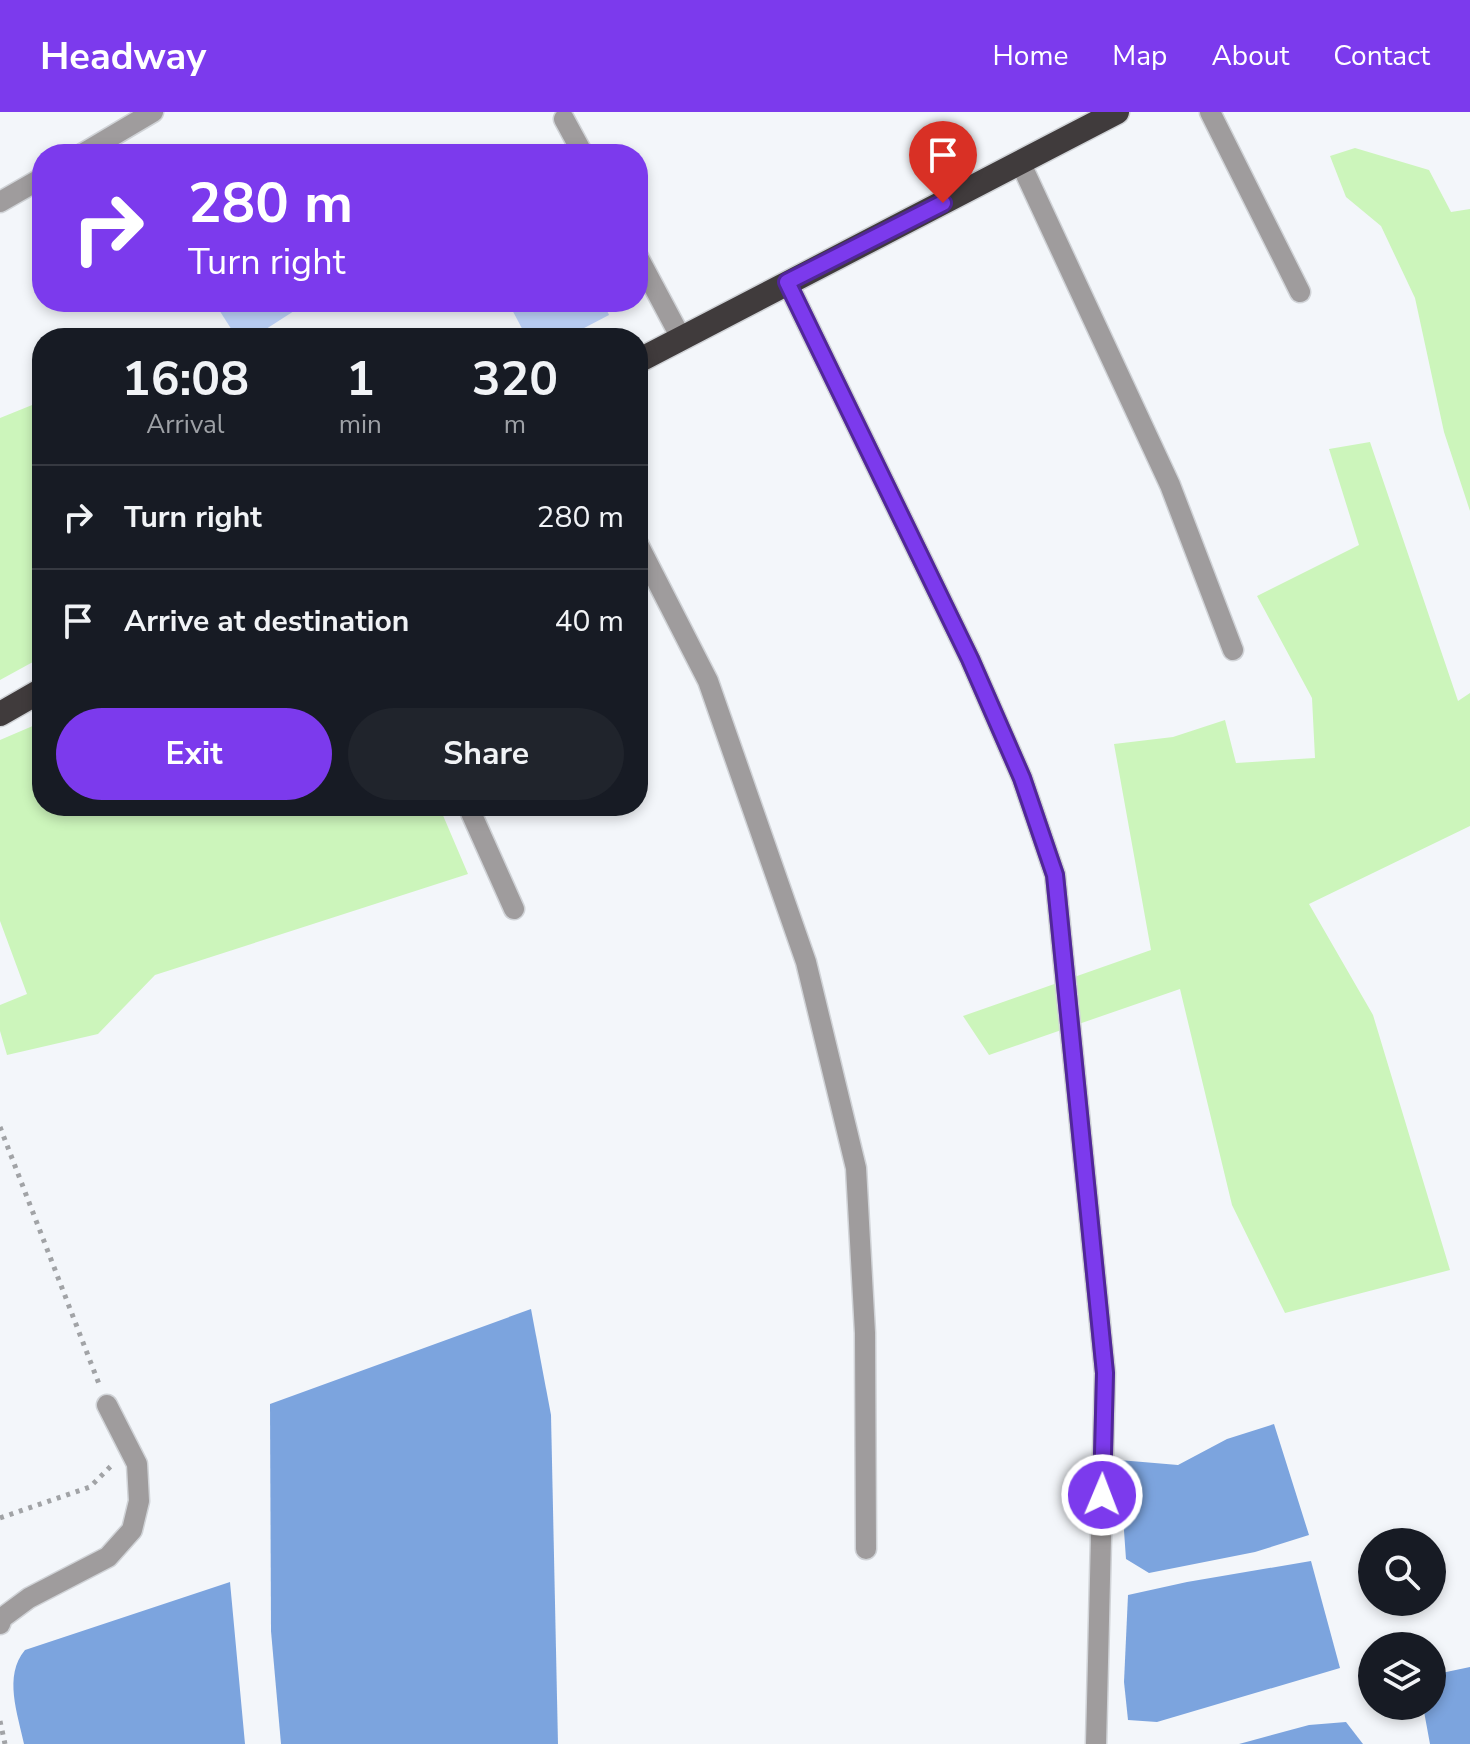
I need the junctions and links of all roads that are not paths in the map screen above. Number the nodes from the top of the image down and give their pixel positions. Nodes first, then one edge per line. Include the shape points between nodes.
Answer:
1 (153, 112) edge
2 (1117, 112) edge
3 (1210, 112) edge
4 (564, 119) dead end
5 (99, 144) edge
6 (578, 144) edge
7 (1021, 164) junction
8 (32, 184) edge
9 (0, 202) edge
10 (648, 276) edge
11 (787, 282) junction
12 (1300, 292) dead end
13 (680, 336) junction
14 (648, 355) edge
15 (648, 564) edge
16 (1233, 650) dead end
17 (32, 696) edge
18 (0, 714) edge
19 (472, 816) edge
20 (514, 909) dead end
21 (107, 1405) road end
22 (866, 1549) dead end
23 (0, 1624) edge
24 (1096, 1744) edge

1 - 5 street
2 - 7 highway
3 - 12 street
4 - 6 street
7 - 11 highway
7 - 16 street via 1170,485
8 - 9 street
10 - 13 street
11 - 13 highway
11 - 24 street via 970,659 1022,778 1055,875 1105,1373
13 - 14 highway
15 - 22 street via 713,696 806,962 856,1168 865,1333
17 - 18 highway
19 - 20 street
21 - 23 street via 137,1464 139,1501 132,1530 108,1557 29,1598

